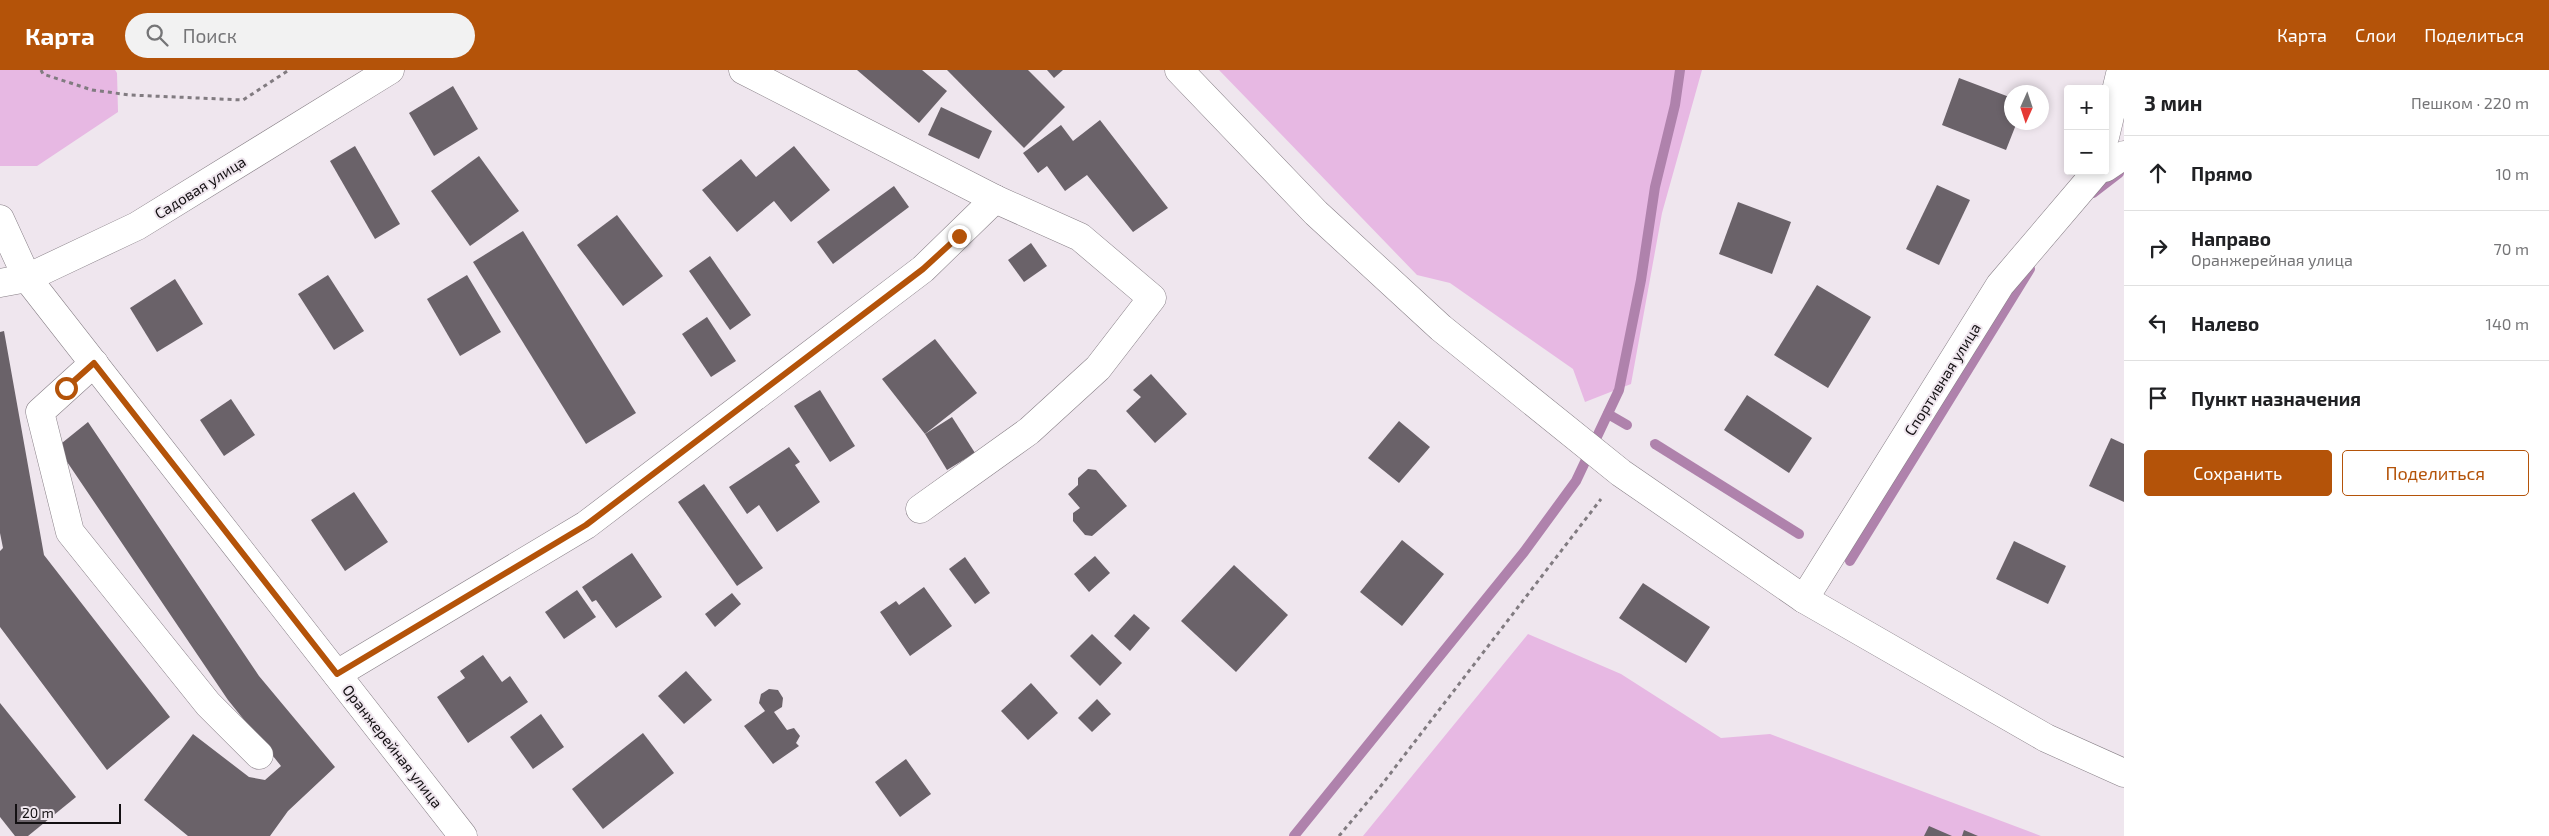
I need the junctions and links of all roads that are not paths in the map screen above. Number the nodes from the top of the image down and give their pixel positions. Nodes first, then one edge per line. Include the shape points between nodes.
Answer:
1 (390, 70) edge
2 (743, 70) edge
3 (1179, 70) edge
4 (2120, 70) edge
5 (2106, 130) edge
6 (2124, 156) edge
7 (2109, 165) edge
8 (2096, 175) edge
9 (995, 199) junction
10 (0, 219) edge
11 (27, 278) junction
12 (0, 283) edge
13 (94, 363) junction
14 (920, 508) dead end
15 (1804, 599) junction
16 (337, 674) junction
17 (259, 755) dead end
18 (2124, 774) edge
19 (463, 836) edge

1 - 11 main road, Садовая улица via 137,226
2 - 9 main road
3 - 15 main road via 1316,213 1441,328 1621,473
4 - 5 main road
6 - 7 main road, Спортивная улица
8 - 15 main road, Спортивная улица via 2000,285
9 - 14 main road via 1080,237 1152,298 1098,368 1029,432
9 - 16 main road via 923,269 586,525
10 - 11 main road, Оранжерейная улица
11 - 12 main road, Садовая улица
11 - 13 main road, Оранжерейная улица
13 - 16 main road, Оранжерейная улица
13 - 17 main road via 40,412 70,532 208,704
15 - 18 main road via 2046,738
16 - 19 main road, Оранжерейная улица

